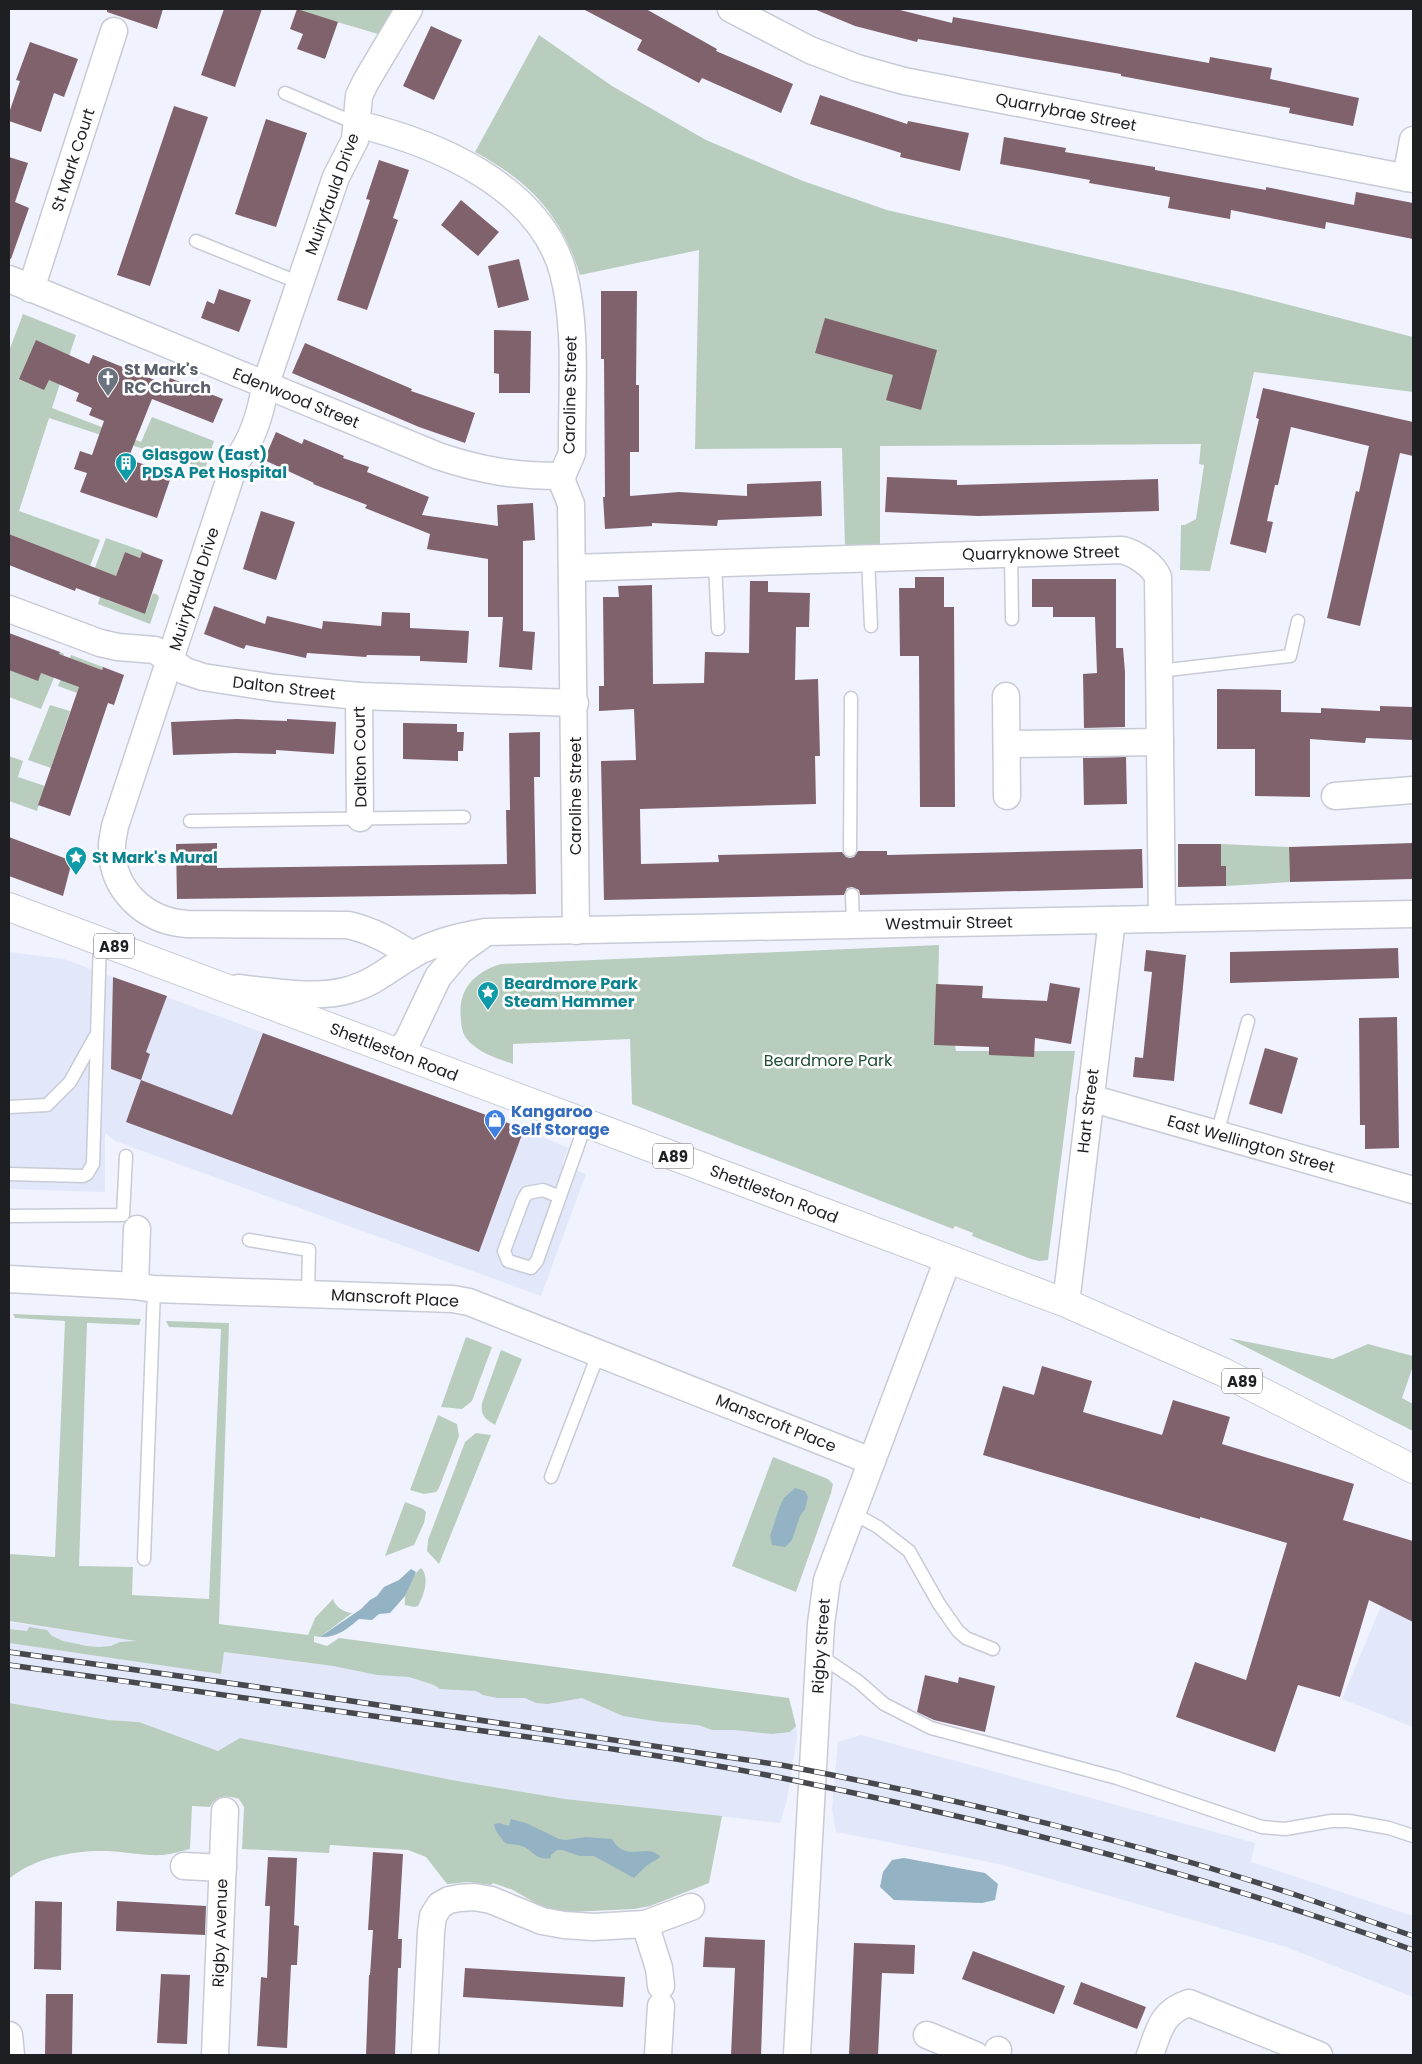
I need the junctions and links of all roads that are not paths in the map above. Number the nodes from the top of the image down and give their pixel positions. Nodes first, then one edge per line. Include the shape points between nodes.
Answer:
1 (409, 9) edge
2 (730, 9) edge
3 (114, 31) dead end
4 (285, 93) dead end
5 (357, 124) junction
6 (1413, 140) edge
7 (1410, 179) edge
8 (196, 241) dead end
9 (300, 283) junction
10 (20, 284) edge
11 (265, 386) junction
12 (562, 476) junction
13 (1011, 554) junction
14 (868, 558) junction
15 (715, 563) junction
16 (572, 568) junction
17 (9, 609) edge
18 (1012, 619) dead end
19 (1298, 621) dead end
20 (871, 626) dead end
21 (718, 630) dead end
22 (171, 659) junction
23 (1159, 670) junction
24 (359, 696) junction
25 (1006, 696) dead end
26 (851, 698) dead end
27 (575, 703) junction
28 (1160, 742) junction
29 (1007, 744) junction
30 (1413, 790) edge
31 (1007, 796) dead end
32 (1335, 796) dead end
33 (464, 817) dead end
34 (360, 818) junction
35 (190, 821) dead end
36 (850, 850) dead end
37 (852, 896) dead end
38 (9, 907) edge
39 (1413, 914) edge
40 (1162, 919) junction
41 (1112, 920) junction
42 (853, 925) junction
43 (576, 931) junction
44 (485, 932) junction
45 (100, 941) junction
46 (412, 955) junction
47 (220, 986) junction
48 (1248, 1021) dead end
49 (97, 1034) junction
50 (398, 1053) junction
51 (1090, 1098) junction
52 (9, 1107) edge
53 (586, 1123) junction
54 (1217, 1134) junction
55 (126, 1156) dead end
56 (9, 1174) edge
57 (1413, 1190) edge
58 (560, 1196) dead end
59 (9, 1216) edge
60 (136, 1229) dead end
61 (249, 1240) dead end
62 (948, 1259) junction
63 (9, 1279) edge
64 (145, 1287) junction
65 (308, 1294) junction
66 (1066, 1304) junction
67 (599, 1352) junction
68 (871, 1461) junction
69 (1413, 1469) edge
70 (551, 1477) dead end
71 (851, 1512) junction
72 (144, 1560) dead end
73 (993, 1649) dead end
74 (819, 1654) junction
75 (225, 1811) dead end
76 (1413, 1836) edge
77 (184, 1866) dead end
78 (223, 1868) junction
79 (690, 1907) dead end
80 (645, 1924) junction
81 (9, 2035) edge
82 (927, 2036) dead end
83 (990, 2054) edge
84 (11, 2055) edge
85 (215, 2055) edge
86 (424, 2055) edge
87 (658, 2055) edge
88 (797, 2055) edge
89 (1150, 2055) edge
90 (1318, 2055) edge

1 - 5 street, Muiryfauld Drive via 365,83
2 - 7 street, Quarrybrae Street via 810,50 904,81
3 - 10 street, St Mark Court
4 - 5 lane
5 - 9 street, Muiryfauld Drive via 355,140 336,177
5 - 12 street, Caroline Street via 389,131 464,163 512,194 544,232 562,271 571,318 572,447
6 - 7 street
8 - 9 lane
9 - 11 street, Muiryfauld Drive
10 - 11 street, Edenwood Street
11 - 12 street, Edenwood Street via 474,468 509,475
11 - 22 street, Muiryfauld Drive via 247,445 235,463
12 - 16 street, Caroline Street via 571,504
13 - 14 street, Quarryknowe Street
13 - 18 lane
13 - 23 street, Quarryknowe Street via 1122,550 1148,565 1158,577
14 - 15 street, Quarryknowe Street
14 - 20 lane
15 - 16 street, Quarryknowe Street
15 - 21 lane
16 - 27 street, Caroline Street
17 - 22 street, Dalton Street via 100,643 147,648
19 - 23 lane via 1290,656
22 - 24 street, Dalton Street via 186,671 203,677
22 - 46 street, Muiryfauld Drive via 115,826 114,864 127,894 147,913 171,923 348,926 381,935
23 - 28 street, Quarryknowe Street
24 - 27 street, Dalton Street
24 - 34 street, Dalton Court
25 - 29 street
26 - 36 lane
27 - 43 street, Caroline Street
28 - 29 street
28 - 40 street, Quarryknowe Street
29 - 31 street
30 - 32 street
33 - 34 lane
34 - 35 lane
37 - 42 lane
38 - 45 main road, Shettleston Road / A89
39 - 40 street, Westmuir Street
40 - 41 street, Westmuir Street
41 - 42 street, Westmuir Street
41 - 51 street, Hart Street
42 - 43 street, Westmuir Street
43 - 44 street, Westmuir Street
44 - 46 street, Westmuir Street via 450,939
44 - 50 street via 460,951 443,970 408,1040
45 - 47 main road, Shettleston Road / A89
45 - 49 lane
46 - 47 street, Westmuir Street via 367,984 334,993 273,992
47 - 50 main road, Shettleston Road / A89
48 - 54 lane
49 - 52 lane via 70,1082 47,1106
49 - 56 lane via 93,1164 87,1174
50 - 53 main road, Shettleston Road / A89
51 - 54 street, East Wellington Street
51 - 66 street, Hart Street
53 - 58 lane via 560,1196 556,1205 535,1265 531,1268 508,1262 504,1252 527,1193 543,1190
53 - 62 main road, Shettleston Road / A89
54 - 57 street, East Wellington Street
55 - 59 lane via 123,1215
60 - 64 street
61 - 65 lane via 309,1250
62 - 66 main road, Shettleston Road / A89
62 - 68 street, Rigby Street
63 - 64 street, Manscroft Place
64 - 65 street, Manscroft Place
64 - 72 lane
65 - 67 street, Manscroft Place via 469,1302
66 - 69 main road, Shettleston Road / A89 via 1223,1372
67 - 68 street, Manscroft Place
67 - 70 lane
68 - 71 street, Rigby Street
71 - 73 lane via 878,1527 909,1551 958,1631 966,1638
71 - 74 street, Rigby Street via 827,1580
74 - 76 lane via 884,1704 931,1728 1117,1778 1262,1827 1285,1829 1349,1821
74 - 88 street, Rigby Street
75 - 78 street, Rigby Avenue
77 - 78 street
78 - 85 street, Rigby Avenue
79 - 80 street
80 - 86 street via 564,1925 542,1921 491,1900 474,1897 444,1902 433,1916 430,1932
80 - 87 street via 659,1968
81 - 84 street
82 - 83 street
89 - 90 street via 1167,2015 1189,2003

